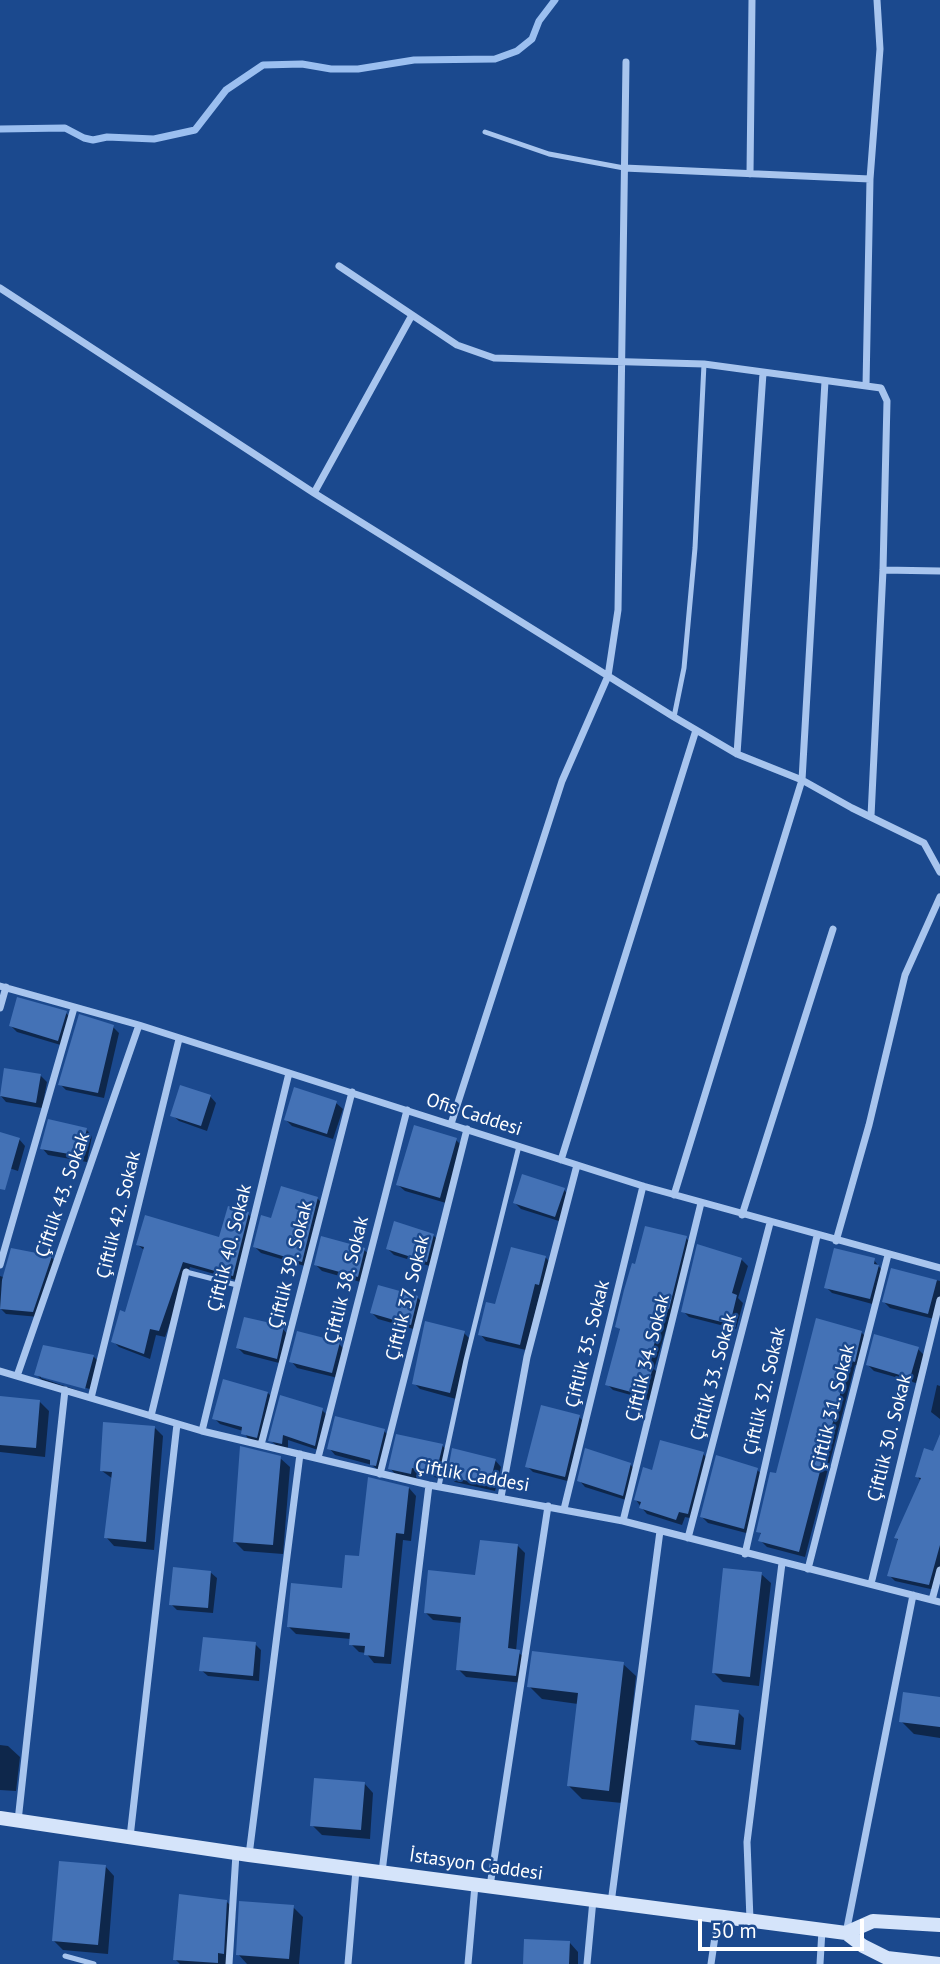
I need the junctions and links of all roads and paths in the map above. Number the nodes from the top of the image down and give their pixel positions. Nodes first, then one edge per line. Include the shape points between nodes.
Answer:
1 (752, 0) edge
2 (877, 0) edge
3 (626, 61) dead end
4 (485, 132) dead end
5 (624, 168) junction
6 (750, 174) junction
7 (870, 179) junction
8 (339, 266) dead end
9 (0, 288) edge
10 (412, 315) junction
11 (622, 361) junction
12 (704, 365) junction
13 (763, 373) junction
14 (825, 382) junction
15 (866, 386) junction
16 (314, 493) junction
17 (883, 570) junction
18 (940, 571) edge
19 (608, 676) junction
20 (674, 717) junction
21 (696, 730) junction
22 (737, 754) junction
23 (802, 780) junction
24 (871, 816) junction
25 (940, 872) edge
26 (940, 897) edge
27 (833, 929) dead end
28 (3, 986) edge
29 (0, 1008) edge
30 (75, 1008) junction
31 (139, 1025) junction
32 (179, 1039) junction
33 (289, 1073) junction
34 (352, 1092) junction
35 (407, 1110) junction
36 (451, 1124) junction
37 (467, 1129) junction
38 (519, 1146) junction
39 (561, 1160) junction
40 (577, 1165) junction
41 (643, 1186) junction
42 (674, 1195) junction
43 (701, 1203) junction
44 (742, 1215) junction
45 (770, 1223) junction
46 (817, 1236) junction
47 (836, 1241) junction
48 (888, 1255) junction
49 (0, 1265) edge
50 (940, 1268) edge
51 (186, 1272) joint
52 (237, 1285) junction
53 (940, 1300) edge
54 (0, 1371) edge
55 (17, 1376) junction
56 (65, 1390) junction
57 (91, 1398) junction
58 (150, 1416) junction
59 (177, 1424) junction
60 (202, 1431) junction
61 (261, 1445) junction
62 (300, 1454) junction
63 (317, 1458) junction
64 (380, 1474) junction
65 (429, 1485) junction
66 (439, 1486) junction
67 (500, 1497) junction
68 (548, 1506) junction
69 (564, 1509) junction
70 (623, 1521) junction
71 (660, 1531) junction
72 (688, 1538) junction
73 (745, 1553) junction
74 (782, 1563) junction
75 (808, 1569) junction
76 (940, 1570) edge
77 (871, 1584) junction
78 (913, 1595) junction
79 (936, 1601) edge
80 (0, 1818) edge
81 (18, 1821) junction
82 (130, 1838) junction
83 (243, 1854) junction
84 (356, 1869) junction
85 (382, 1872) junction
86 (482, 1886) junction
87 (593, 1900) junction
88 (611, 1902) junction
89 (719, 1916) junction
90 (750, 1921) junction
91 (940, 1925) edge
92 (822, 1930) junction
93 (846, 1933) junction
94 (65, 1956) dead end
95 (94, 1964) edge
96 (229, 1964) edge
97 (348, 1964) edge
98 (468, 1964) edge
99 (587, 1964) edge
100 (711, 1964) edge
101 (820, 1964) edge
102 (940, 1964) edge

1 - 6 street
2 - 7 street via 880,49
3 - 5 street
4 - 5 lane via 549,154
5 - 6 street
5 - 11 street
6 - 7 street
7 - 15 street
8 - 10 street
9 - 16 street
10 - 11 street via 457,345 494,358
10 - 16 street
11 - 12 street
11 - 19 street via 618,610
12 - 13 street
12 - 20 lane via 695,548 684,668
13 - 14 street
13 - 22 street
14 - 15 street
14 - 23 street
15 - 17 street via 881,388 887,401
16 - 19 street
17 - 18 street
17 - 24 street
19 - 20 street
19 - 36 street via 562,781
20 - 21 street
21 - 22 street
21 - 39 street
22 - 23 street
23 - 24 street
23 - 42 street
24 - 25 street via 924,842
26 - 47 street via 905,975
27 - 44 street
28 - 29 street
28 - 30 street, Ofis Caddesi
30 - 31 street, Ofis Caddesi
30 - 49 street
31 - 32 street, Ofis Caddesi
31 - 55 street, Çiftlik 43. Sokak
32 - 33 street, Ofis Caddesi
32 - 57 street, Çiftlik 42. Sokak
33 - 34 street, Ofis Caddesi
33 - 52 street, Çiftlik 40. Sokak
34 - 35 street, Ofis Caddesi
34 - 61 street, Çiftlik 39. Sokak
35 - 36 street, Ofis Caddesi
35 - 63 street, Çiftlik 38. Sokak
36 - 37 street, Ofis Caddesi
37 - 38 street, Ofis Caddesi
37 - 64 street, Çiftlik 37. Sokak
38 - 39 street, Ofis Caddesi
38 - 66 lane
39 - 40 street, Ofis Caddesi
40 - 41 street, Ofis Caddesi
40 - 67 street via 527,1357
41 - 42 street, Ofis Caddesi
41 - 69 street, Çiftlik 35. Sokak
42 - 43 street, Ofis Caddesi
43 - 44 street, Ofis Caddesi
43 - 70 street, Çiftlik 34. Sokak
44 - 45 street, Ofis Caddesi
45 - 46 street, Ofis Caddesi
45 - 72 street, Çiftlik 33. Sokak
46 - 47 street, Ofis Caddesi
46 - 73 street, Çiftlik 32. Sokak
47 - 48 street, Ofis Caddesi
48 - 50 street, Ofis Caddesi
48 - 75 street, Çiftlik 31. Sokak
51 - 52 lane
51 - 58 street
52 - 60 street, Çiftlik 40. Sokak
53 - 77 street, Çiftlik 30. Sokak
54 - 55 street, Çiftlik Caddesi
55 - 56 street, Çiftlik Caddesi
56 - 57 street, Çiftlik Caddesi
56 - 81 street
57 - 58 street, Çiftlik Caddesi
58 - 59 street, Çiftlik Caddesi
59 - 60 street, Çiftlik Caddesi
59 - 82 street
60 - 61 street, Çiftlik Caddesi
61 - 62 street, Çiftlik Caddesi
62 - 63 street, Çiftlik Caddesi
62 - 83 street
63 - 64 street, Çiftlik Caddesi
64 - 65 street, Çiftlik Caddesi
65 - 66 street, Çiftlik Caddesi
65 - 85 street
66 - 67 street, Çiftlik Caddesi
67 - 68 street, Çiftlik Caddesi
68 - 69 street, Çiftlik Caddesi
68 - 86 street
69 - 70 street, Çiftlik Caddesi
70 - 71 street, Çiftlik Caddesi
71 - 72 street, Çiftlik Caddesi
71 - 88 street
72 - 73 street, Çiftlik Caddesi
73 - 74 street, Çiftlik Caddesi
74 - 75 street, Çiftlik Caddesi
74 - 90 street via 747,1842
75 - 77 street, Çiftlik Caddesi
76 - 79 street
77 - 78 street, Çiftlik Caddesi
78 - 79 street, Çiftlik Caddesi
78 - 93 street
80 - 81 main road, İstasyon Caddesi
81 - 82 main road, İstasyon Caddesi
82 - 83 main road, İstasyon Caddesi
83 - 84 main road, İstasyon Caddesi
83 - 96 street
84 - 85 main road, İstasyon Caddesi
84 - 97 street
85 - 86 main road, İstasyon Caddesi
86 - 87 main road, İstasyon Caddesi
86 - 98 street
87 - 88 main road, İstasyon Caddesi
87 - 99 street
88 - 89 main road, İstasyon Caddesi
89 - 90 main road, İstasyon Caddesi
89 - 100 street
90 - 92 main road, İstasyon Caddesi
91 - 93 main road via 873,1921
92 - 93 main road, İstasyon Caddesi
92 - 101 street
93 - 102 main road, İstasyon Caddesi via 887,1958
94 - 95 lane

